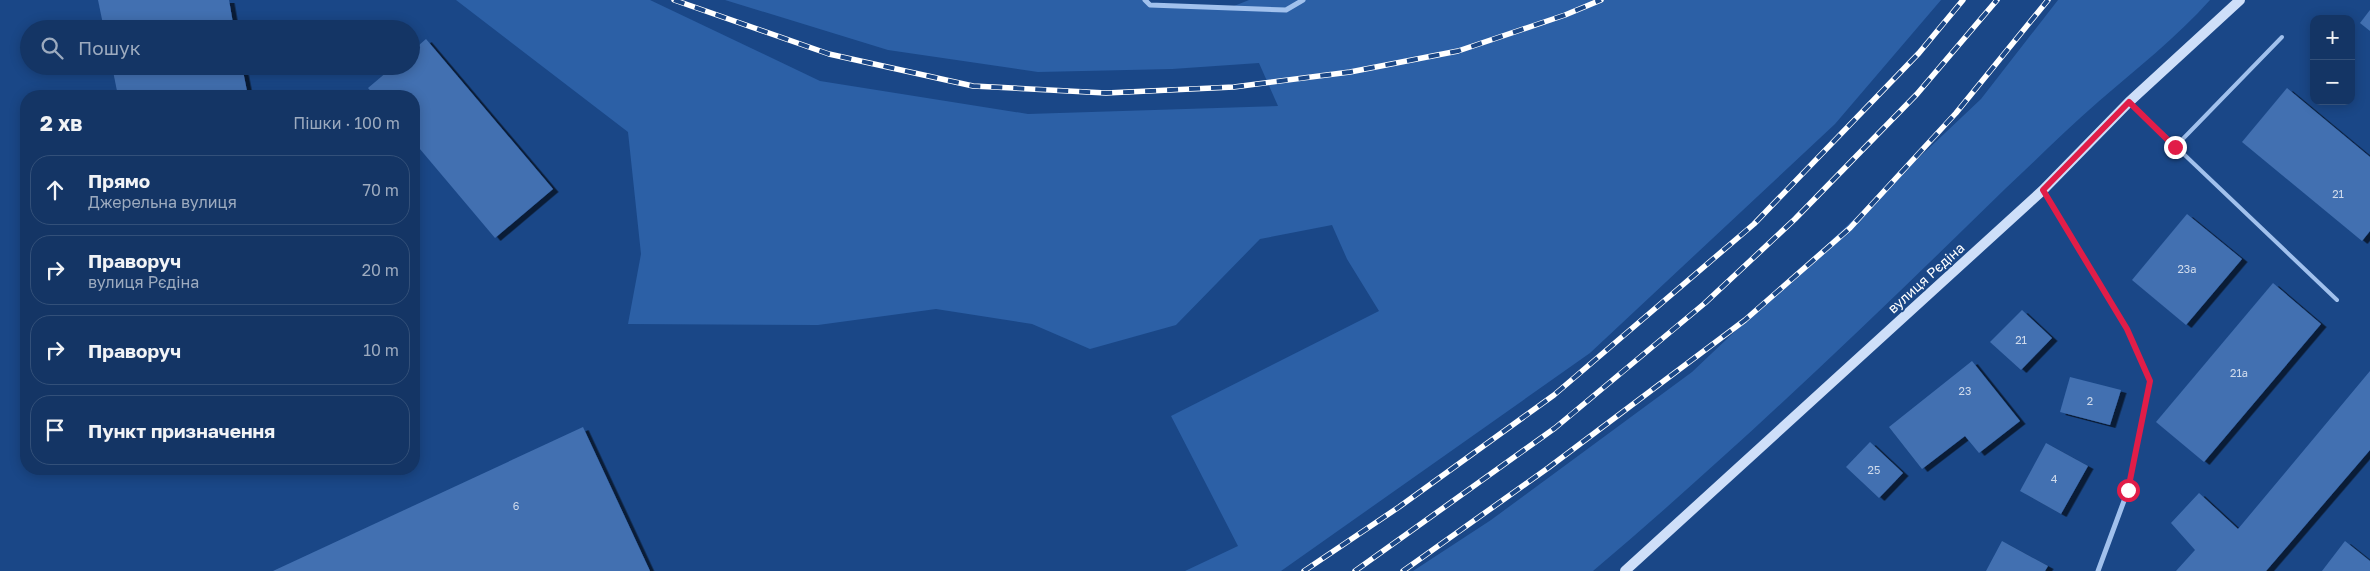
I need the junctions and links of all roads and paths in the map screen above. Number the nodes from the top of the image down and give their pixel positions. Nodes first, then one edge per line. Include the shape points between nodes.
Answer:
1 (1145, 0) edge
2 (1303, 0) edge
3 (2240, 0) edge
4 (2282, 37) dead end
5 (2129, 102) junction
6 (2175, 147) junction
7 (2043, 190) junction
8 (2337, 300) dead end
9 (2128, 490) joint
10 (1625, 571) edge
11 (2098, 571) edge

1 - 2 street via 1150,5 1286,10
3 - 5 main road, вулиця Рєдіна
4 - 6 lane
5 - 6 lane
5 - 7 main road, вулиця Рєдіна
6 - 8 lane
7 - 9 path via 2127,329 2150,381
7 - 10 main road, вулиця Рєдіна
9 - 11 street

